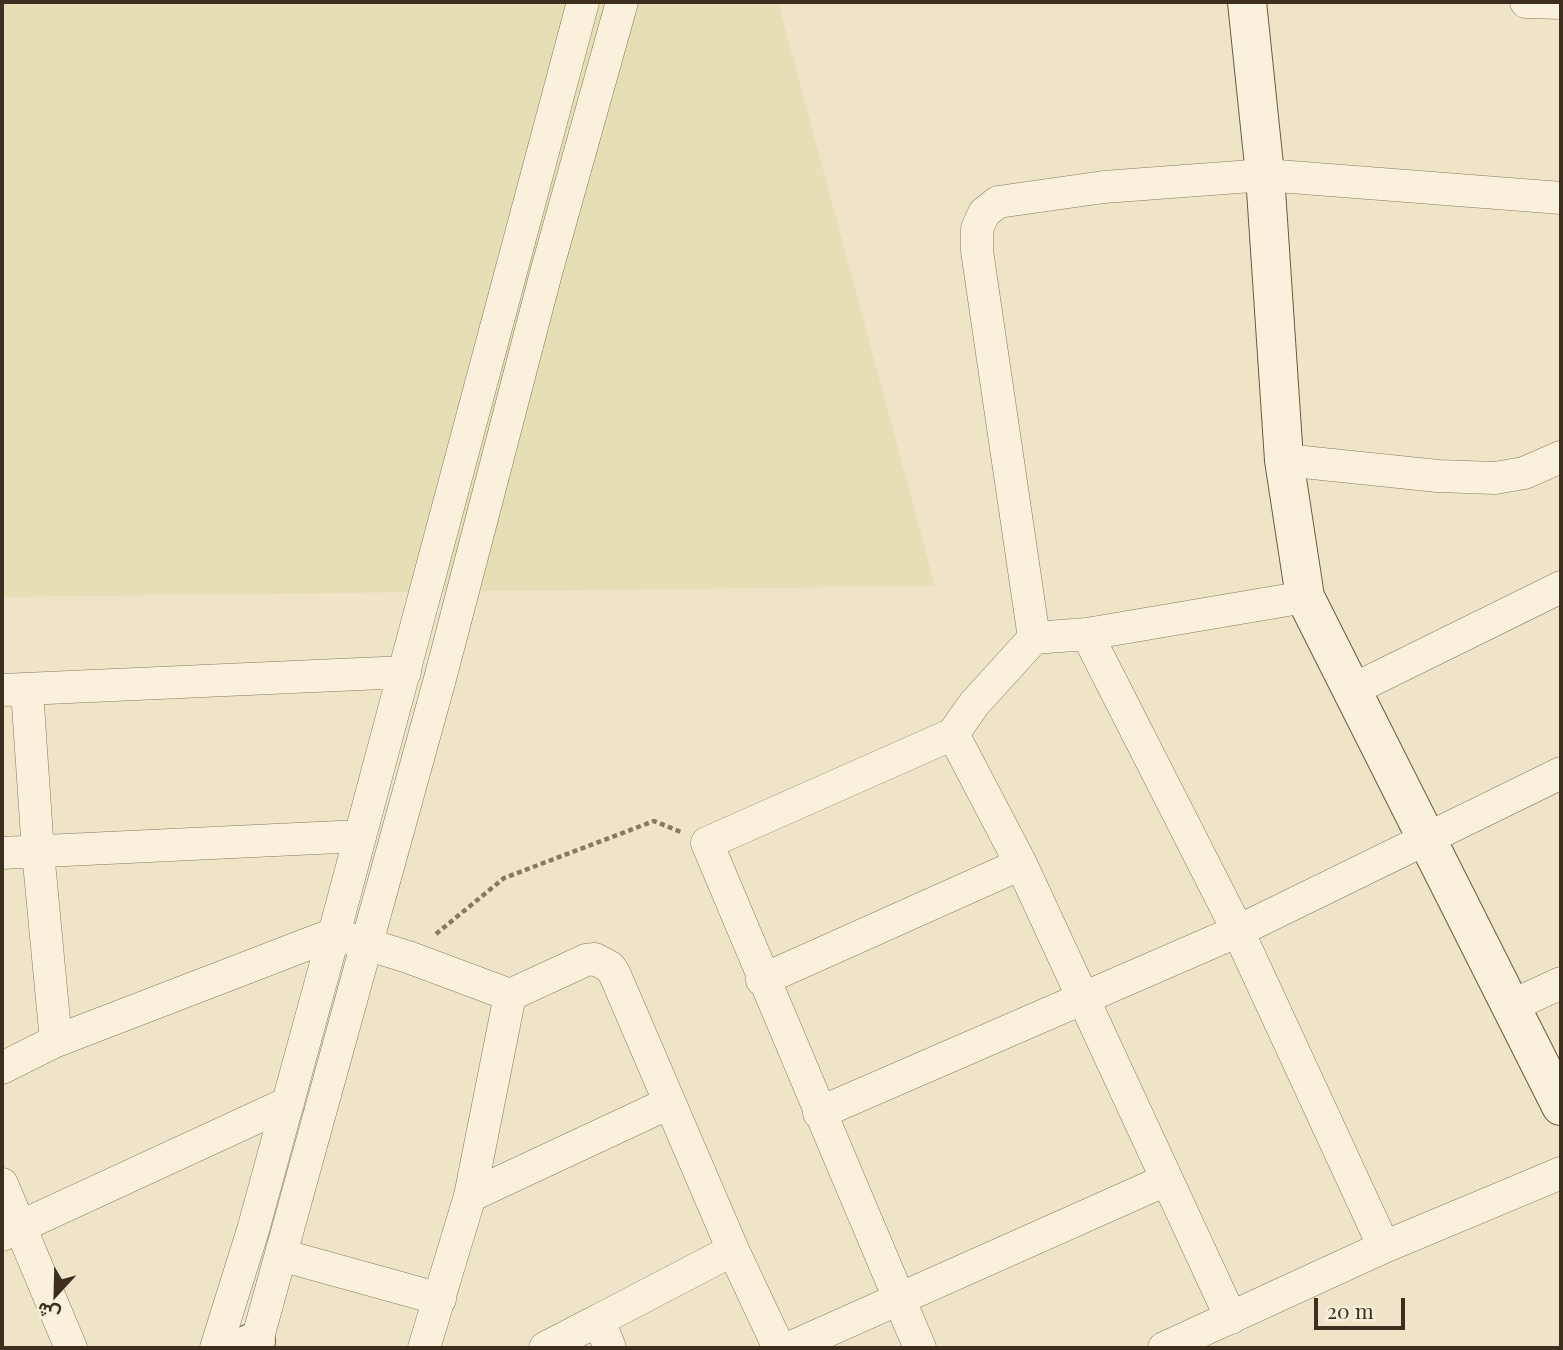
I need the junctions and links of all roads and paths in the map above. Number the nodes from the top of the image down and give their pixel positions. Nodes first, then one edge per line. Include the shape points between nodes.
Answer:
1 (583, 2) edge
2 (622, 2) edge
3 (1247, 2) edge
4 (1526, 2) edge
5 (1561, 4) edge
6 (1265, 175) junction
7 (1561, 198) edge
8 (1561, 457) edge
9 (1284, 460) junction
10 (1561, 587) edge
11 (1305, 597) junction
12 (1087, 634) junction
13 (1034, 638) junction
14 (405, 672) junction
15 (14, 690) edge
16 (1350, 691) junction
17 (953, 734) junction
18 (1561, 773) edge
19 (360, 836) junction
20 (1424, 838) junction
21 (707, 843) junction
22 (38, 852) junction
23 (2, 853) edge
24 (1021, 864) junction
25 (1238, 931) junction
26 (334, 934) junction
27 (365, 944) junction
28 (408, 957) junction
29 (762, 980) junction
30 (1561, 983) edge
31 (510, 995) junction
32 (1084, 996) junction
33 (1509, 1007) junction
34 (56, 1041) junction
35 (2, 1068) edge
36 (288, 1103) junction
37 (669, 1103) junction
38 (1561, 1106) edge
39 (819, 1113) junction
40 (1561, 1172) edge
41 (1166, 1180) junction
42 (2, 1184) edge
43 (470, 1196) junction
44 (11, 1230) edge
45 (1384, 1247) junction
46 (733, 1251) junction
47 (281, 1255) junction
48 (900, 1297) junction
49 (440, 1299) junction
50 (1231, 1318) junction
51 (604, 1334) edge
52 (250, 1346) edge
53 (71, 1348) edge
54 (216, 1348) edge
55 (424, 1348) edge
56 (545, 1348) edge
57 (779, 1348) edge
58 (789, 1348) edge
59 (920, 1348) edge
60 (1164, 1348) edge

1 - 14 street
2 - 27 street
3 - 6 street
4 - 5 street
6 - 7 street
6 - 9 street
6 - 13 street via 1104,187 998,202 976,229
8 - 9 street via 1524,473 1495,478 1438,477
9 - 11 street
10 - 16 street
11 - 12 street
11 - 16 street
12 - 13 street
12 - 25 street
13 - 17 street
14 - 15 street
14 - 19 street
15 - 22 street
16 - 20 street
17 - 21 street
17 - 24 street
18 - 20 street
19 - 22 street
19 - 26 street
20 - 25 street
20 - 33 street
21 - 28 path via 654,821 504,878
21 - 29 street
22 - 23 street
22 - 34 street
24 - 29 street
24 - 32 street
25 - 32 street
25 - 45 street
26 - 27 street
26 - 34 street
26 - 36 street
27 - 28 street
27 - 47 street
28 - 31 street
29 - 39 street
30 - 33 street
31 - 37 street via 586,960 610,967
31 - 43 street
32 - 39 street
32 - 41 street
33 - 38 street
34 - 35 street
36 - 44 street
36 - 54 street
37 - 43 street
37 - 46 street
39 - 48 street
40 - 45 street
41 - 48 street
41 - 50 street
42 - 44 street
43 - 49 street
44 - 53 street
45 - 50 street
46 - 51 street
46 - 57 street
47 - 49 street
47 - 52 street
48 - 58 street
48 - 59 street
49 - 55 street
50 - 60 street
51 - 56 street

